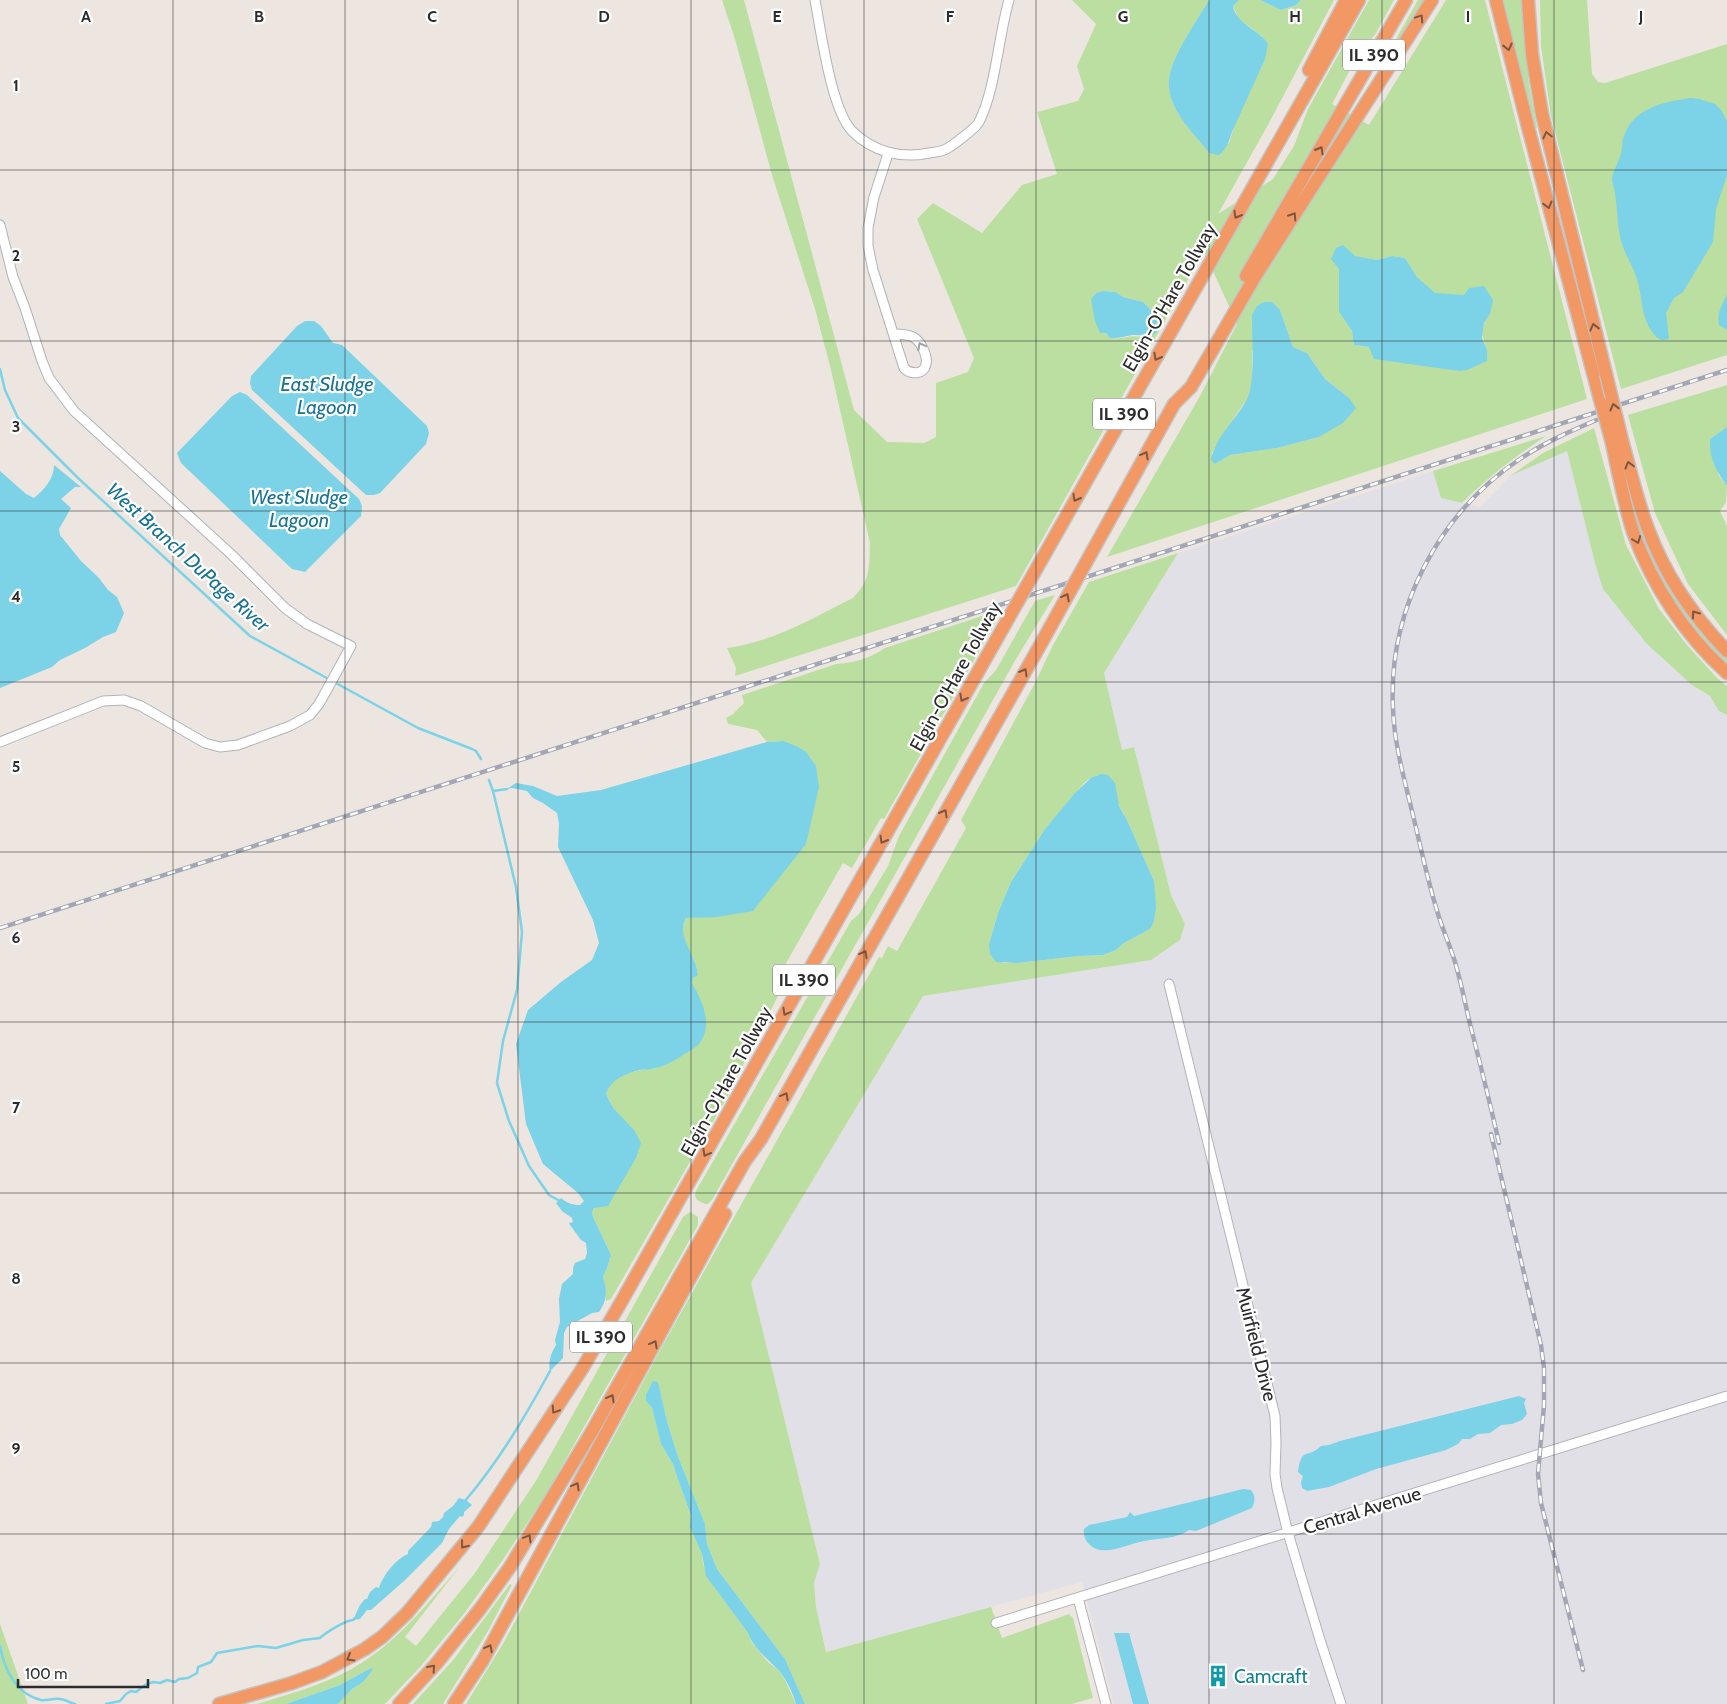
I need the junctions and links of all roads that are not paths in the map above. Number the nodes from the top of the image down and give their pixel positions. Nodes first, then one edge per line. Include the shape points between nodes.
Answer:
1 (815, 0) edge
2 (1009, 0) edge
3 (1346, 0) edge
4 (1358, 0) edge
5 (1406, 0) edge
6 (1432, 0) edge
7 (1496, 0) edge
8 (1528, 0) edge
9 (1279, 138) junction
10 (888, 154) junction
11 (0, 225) edge
12 (894, 334) junction
13 (1600, 376) junction
14 (1174, 404) junction
15 (1617, 441) junction
16 (1727, 651) edge
17 (1727, 673) edge
18 (0, 742) edge
19 (1168, 984) dead end
20 (761, 1138) junction
21 (1727, 1396) edge
22 (1288, 1533) junction
23 (1078, 1598) junction
24 (996, 1623) dead end
25 (219, 1704) edge
26 (398, 1704) edge
27 (454, 1704) edge
28 (1106, 1704) edge
29 (1342, 1704) edge

1 - 10 street via 840,111 851,130
2 - 10 street via 990,90 978,124 945,150 918,155
3 - 9 highway via 1284,117
4 - 9 highway, Elgin-O'Hare Tollway / IL 390
14 -> 5 highway, IL 390
14 -> 6 highway via 1191,387 1256,275
7 -> 13 highway
13 -> 8 highway via 1546,130 1532,54
9 -> 25 highway, Elgin-O'Hare Tollway / IL 390, bridge via 681,1198 582,1369 478,1527 407,1613 365,1649 322,1672
10 - 12 street via 874,197 868,246
11 - 18 street via 13,278 42,361 49,378 74,411 285,608 307,624 351,646 316,709 300,722 238,745 220,747 205,743 141,706 124,700 103,701
12 -> 12 street via 904,368 918,373 926,367 920,342 913,336
13 - 15 highway, bridge
20 -> 14 highway, IL 390, bridge
16 -> 15 highway via 1681,595 1660,555
15 -> 17 highway via 1629,517 1646,563 1684,626
19 - 22 street, Muirfield Drive via 1275,1416 1275,1474
26 -> 20 highway via 436,1664 510,1568
27 -> 20 highway via 487,1652 751,1164
21 - 22 street, Central Avenue
22 - 23 street, Central Avenue
22 - 29 street, Muirfield Drive
23 - 24 street, Central Avenue
23 - 28 street

